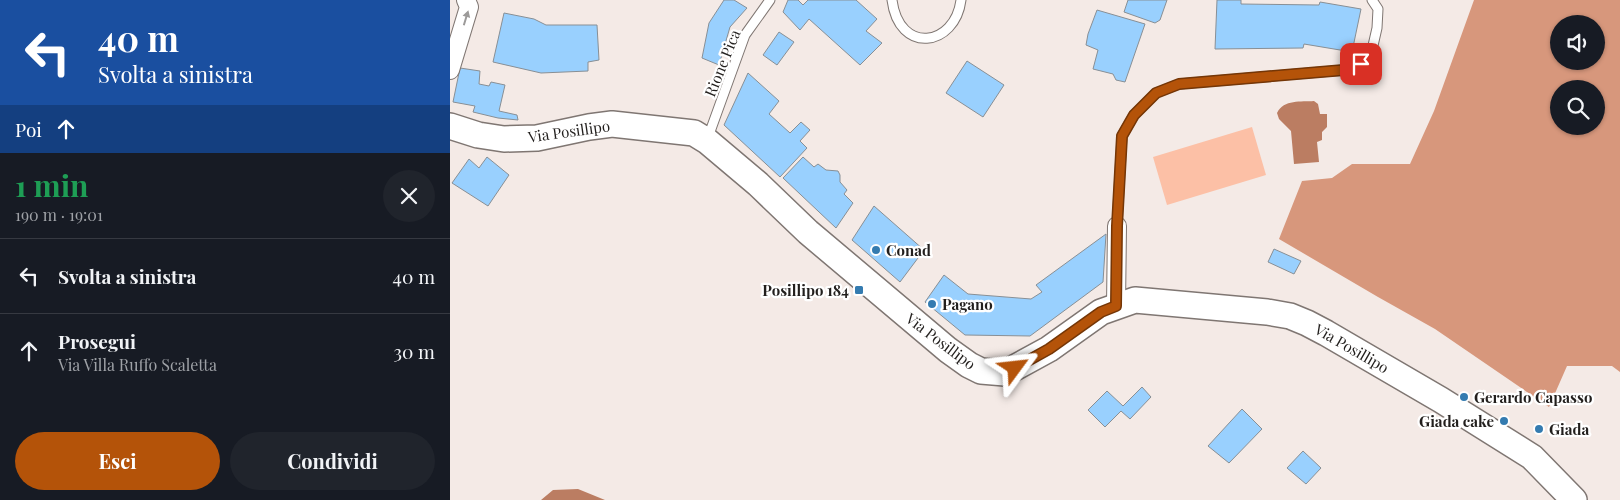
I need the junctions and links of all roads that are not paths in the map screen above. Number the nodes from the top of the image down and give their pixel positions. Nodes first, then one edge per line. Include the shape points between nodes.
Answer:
1 (466, 0) edge
2 (770, 0) edge
3 (892, 0) edge
4 (961, 0) edge
5 (1372, 0) edge
6 (450, 70) edge
7 (450, 126) edge
8 (707, 141) junction
9 (1117, 226) joint
10 (1116, 306) junction
11 (1574, 500) edge

6 -> 1 street via 469,7
2 - 8 lane, Rione Pica via 745,35
3 - 4 lane via 894,14 901,26 920,39 936,37 952,23
5 - 9 lane via 1378,9 1377,28 1372,50 1361,64 1344,70 1179,84 1156,93 1134,115 1122,136
7 - 8 street, Via Posillipo via 504,139 537,138 612,124 678,130 694,133
8 - 10 street, Via Posillipo via 808,232 924,329 981,371 1005,373 1049,349 1101,312
9 - 10 street
10 - 11 street, Via Posillipo via 1135,300 1163,301 1267,312 1308,323 1532,457

